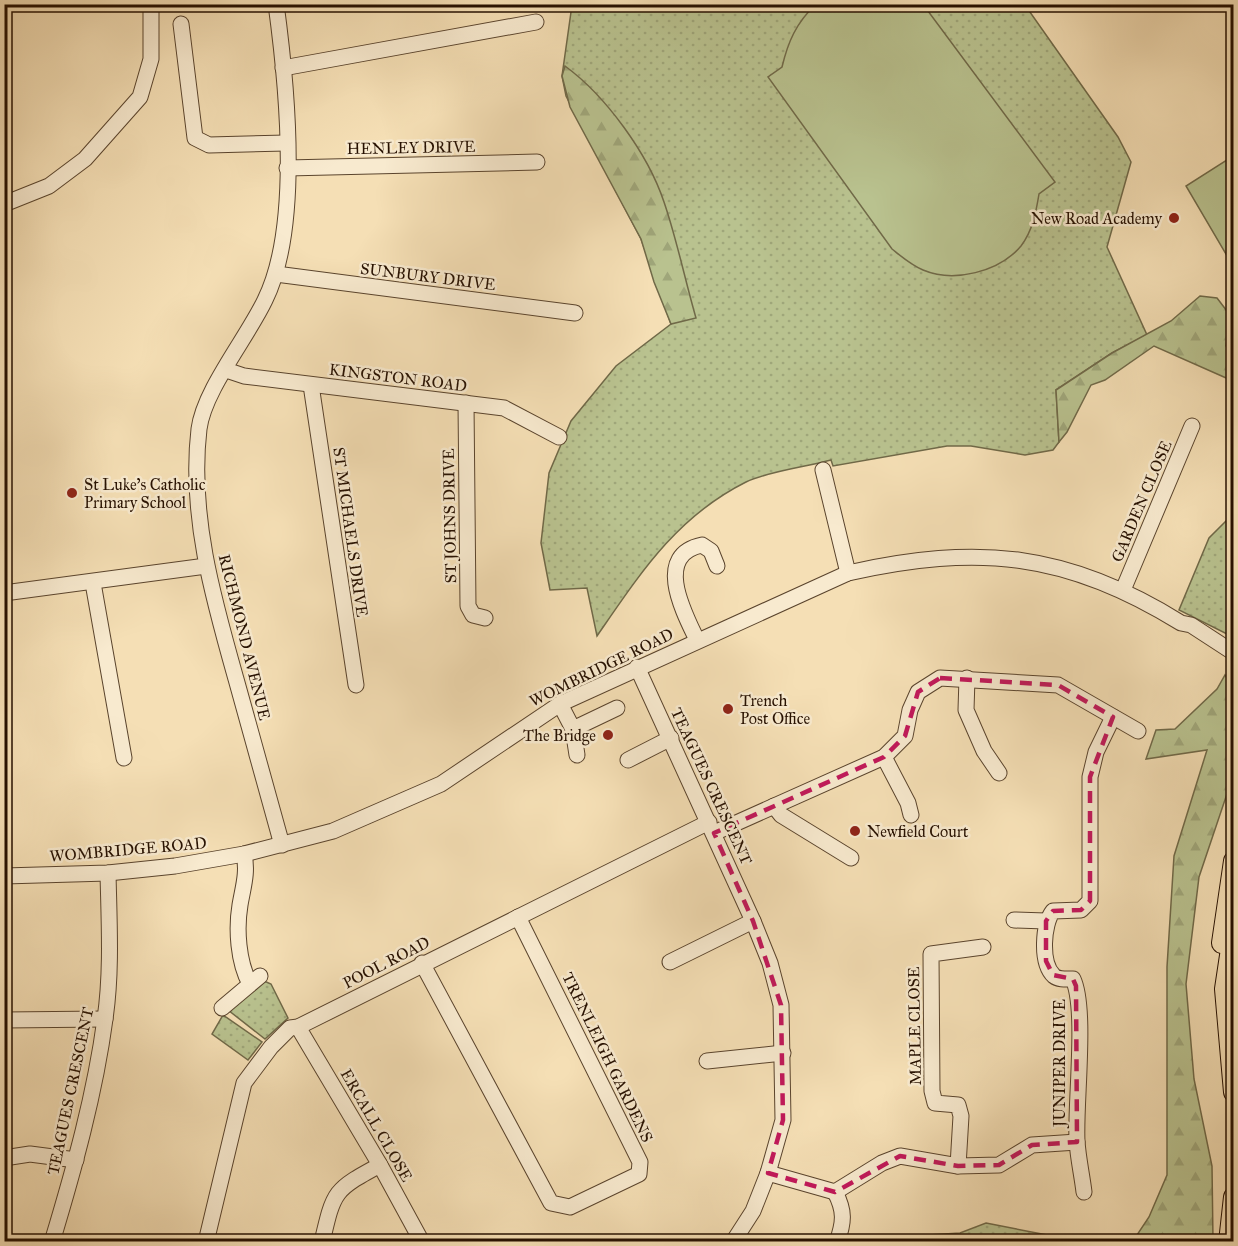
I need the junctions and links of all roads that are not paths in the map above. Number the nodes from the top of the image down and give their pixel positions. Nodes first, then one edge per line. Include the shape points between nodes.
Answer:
1 (151, 4) edge
2 (276, 4) edge
3 (536, 22) dead end
4 (181, 24) dead end
5 (283, 68) junction
6 (286, 143) junction
7 (537, 162) dead end
8 (286, 168) junction
9 (4, 204) edge
10 (276, 274) junction
11 (575, 313) dead end
12 (226, 369) junction
13 (311, 385) junction
14 (466, 403) junction
15 (1192, 426) dead end
16 (559, 437) dead end
17 (822, 470) dead end
18 (206, 566) junction
19 (717, 566) dead end
20 (848, 573) junction
21 (93, 583) junction
22 (1123, 590) junction
23 (4, 593) edge
24 (485, 618) dead end
25 (1181, 623) junction
26 (697, 640) junction
27 (1233, 653) edge
28 (1233, 663) edge
29 (637, 667) junction
30 (967, 678) junction
31 (356, 685) dead end
32 (560, 704) junction
33 (617, 708) dead end
34 (1113, 717) junction
35 (573, 729) junction
36 (1138, 731) dead end
37 (671, 738) junction
38 (576, 756) dead end
39 (884, 757) junction
40 (124, 758) dead end
41 (628, 760) dead end
42 (999, 773) dead end
43 (780, 800) junction
44 (910, 815) dead end
45 (711, 827) junction
46 (282, 845) junction
47 (244, 854) junction
48 (851, 858) dead end
49 (1233, 861) edge
50 (108, 873) junction
51 (4, 876) edge
52 (518, 917) junction
53 (1014, 920) dead end
54 (753, 921) junction
55 (1046, 921) junction
56 (1233, 928) edge
57 (983, 947) dead end
58 (670, 962) dead end
59 (422, 963) junction
60 (1225, 989) junction
61 (222, 1008) dead end
62 (105, 1019) junction
63 (4, 1020) edge
64 (298, 1027) junction
65 (783, 1053) junction
66 (707, 1061) dead end
67 (1233, 1092) edge
68 (1077, 1142) junction
69 (4, 1158) edge
70 (76, 1160) junction
71 (380, 1165) junction
72 (958, 1166) junction
73 (768, 1173) junction
74 (835, 1192) junction
75 (1084, 1192) dead end
76 (1233, 1197) edge
77 (52, 1242) edge
78 (206, 1242) edge
79 (322, 1242) edge
80 (422, 1242) edge
81 (733, 1242) edge
82 (837, 1242) edge
83 (1229, 1242) edge

1 - 9 street via 151,59 140,97 85,159 49,186
2 - 5 street, RICHMOND AVENUE
3 - 5 street
4 - 6 street via 195,138 209,145
5 - 6 street, RICHMOND AVENUE
6 - 8 street, RICHMOND AVENUE
7 - 8 street, HENLEY DRIVE
8 - 10 street, RICHMOND AVENUE via 284,229
10 - 11 street, SUNBURY DRIVE
10 - 12 street, RICHMOND AVENUE
12 - 13 street, KINGSTON ROAD via 244,376
12 - 18 street, RICHMOND AVENUE via 207,402 200,427 196,476
13 - 14 street, KINGSTON ROAD
13 - 31 street, ST MICHAELS DRIVE
14 - 16 street, KINGSTON ROAD via 504,408
14 - 24 street, ST JOHNS DRIVE via 468,606 474,615
15 - 22 street, GARDEN CLOSE
17 - 20 street
18 - 21 street
18 - 46 street, RICHMOND AVENUE
19 - 26 street via 711,551 702,545 683,554 676,567 677,595
20 - 22 street, WOMBRIDGE ROAD via 892,563 958,556 1018,559 1056,566
20 - 26 street, WOMBRIDGE ROAD
21 - 23 street
21 - 40 street
22 - 25 street, WOMBRIDGE ROAD
25 - 27 street, WOMBRIDGE ROAD via 1191,625
25 - 28 street, WOMBRIDGE ROAD via 1186,632
26 - 29 street, WOMBRIDGE ROAD
29 - 32 street, WOMBRIDGE ROAD
29 - 37 street, TEAGUES CRESCENT
30 - 34 street via 1058,685
30 - 39 street via 940,678 918,692 905,736
30 - 42 street via 966,710 984,752
32 - 35 street
32 - 46 street, WOMBRIDGE ROAD via 441,784 333,831
33 - 35 street
34 - 36 street
34 - 55 street via 1096,752 1090,777 1090,901 1081,910 1053,911
35 - 38 street
37 - 41 street
37 - 45 street, TEAGUES CRESCENT
39 - 43 street, POOL ROAD
39 - 44 street via 908,803
43 - 45 street, POOL ROAD
43 - 48 street via 781,815
45 - 52 street, POOL ROAD
45 - 54 street, TEAGUES CRESCENT
46 - 47 street, WOMBRIDGE ROAD
47 - 50 street, WOMBRIDGE ROAD
47 - 61 street via 247,870 239,936 243,966 255,980
49 - 60 main road via 1220,955 1220,980
50 - 51 street, WOMBRIDGE ROAD
50 - 62 street, TEAGUES CRESCENT via 110,955
52 - 59 street, POOL ROAD
52 - 59 street, TRENLEIGH GARDENS via 640,1162 639,1174 570,1207 550,1203
53 - 55 street
54 - 58 street
54 - 65 street, TEAGUES CRESCENT via 781,1005
55 - 68 street, JUNIPER DRIVE via 1046,961 1053,975 1073,979 1076,986
56 - 60 main road
57 - 72 street, MAPLE CLOSE via 931,954 932,1091 935,1103 958,1106
59 - 64 street, POOL ROAD
60 - 67 main road
62 - 63 street
62 - 70 street, TEAGUES CRESCENT
64 - 71 street, ERCALL CLOSE
64 - 78 street, POOL ROAD via 290,1028 271,1047 244,1083
65 - 66 street
65 - 73 street, TEAGUES CRESCENT via 783,1120
68 - 72 street, JUNIPER DRIVE via 1032,1145 999,1165
68 - 75 street, JUNIPER DRIVE
69 - 70 street via 30,1154
70 - 77 street, TEAGUES CRESCENT
71 - 79 street via 340,1189 331,1206
71 - 80 street, ERCALL CLOSE
72 - 74 street, JUNIPER DRIVE via 900,1156
73 - 74 street
73 - 81 street, TEAGUES CRESCENT via 753,1211
74 - 82 street via 843,1207
76 - 83 main road

